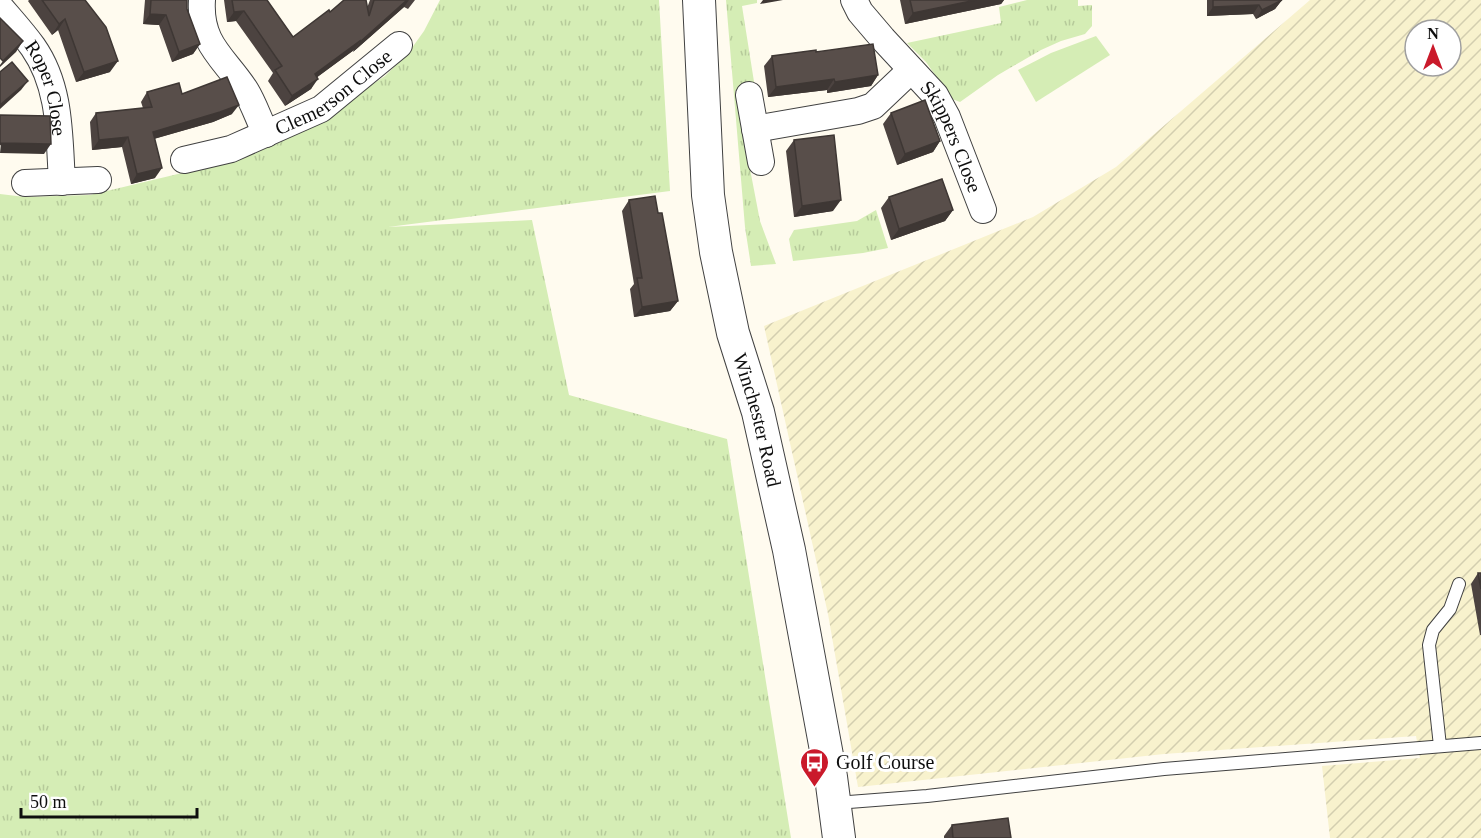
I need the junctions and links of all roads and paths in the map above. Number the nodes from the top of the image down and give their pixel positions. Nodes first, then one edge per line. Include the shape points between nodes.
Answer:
1 (202, 0) edge
2 (699, 0) edge
3 (854, 0) edge
4 (0, 7) edge
5 (399, 45) dead end
6 (911, 70) junction
7 (748, 95) dead end
8 (755, 129) junction
9 (266, 134) junction
10 (184, 160) dead end
11 (761, 162) dead end
12 (98, 180) dead end
13 (62, 182) junction
14 (25, 183) dead end
15 (983, 210) dead end
16 (1459, 584) dead end
17 (1481, 743) edge
18 (1440, 746) junction
19 (834, 803) junction
20 (839, 838) edge

1 - 9 street, Clemerson Close via 201,14 207,34 218,57 246,92
2 - 19 street, Winchester Road via 708,195 716,252 789,550
3 - 6 street, Skippers Close
4 - 13 street, Roper Close via 34,48 52,89 58,111
5 - 9 street, Clemerson Close via 321,109
6 - 8 street, Skippers Close via 873,106
6 - 15 street, Skippers Close via 935,95 947,117
7 - 8 street
8 - 11 street
9 - 10 street, Clemerson Close via 231,149
12 - 13 street
13 - 14 street
16 - 18 lane via 1450,609 1433,630 1429,645
17 - 18 lane
18 - 19 lane
19 - 20 street, Winchester Road

